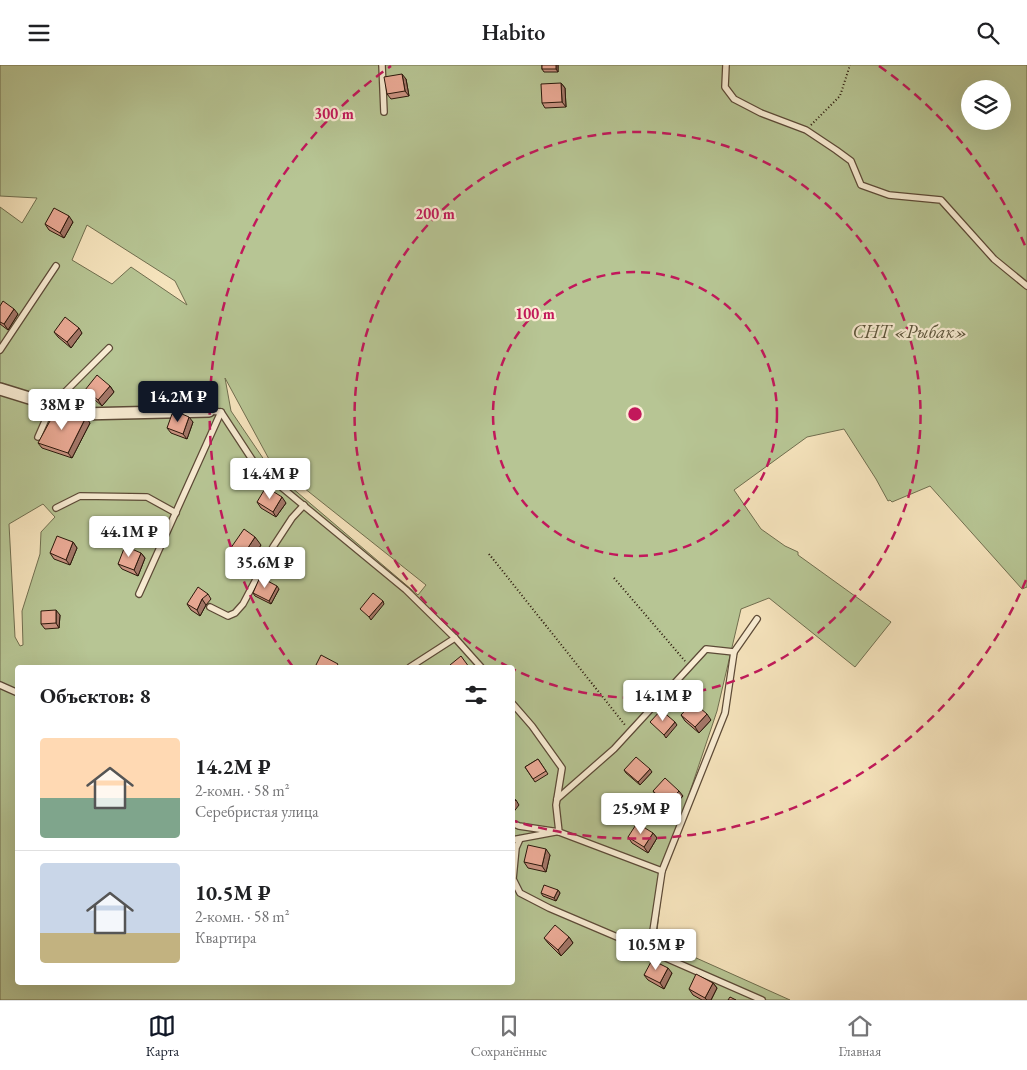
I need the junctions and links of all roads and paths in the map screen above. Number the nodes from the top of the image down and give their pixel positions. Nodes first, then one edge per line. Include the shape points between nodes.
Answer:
1 (382, 65) edge
2 (726, 65) edge
3 (850, 65) edge
4 (384, 112) dead end
5 (806, 130) junction
6 (56, 267) dead end
7 (1027, 286) edge
8 (109, 348) dead end
9 (0, 350) edge
10 (0, 389) edge
11 (52, 405) junction
12 (209, 411) joint
13 (221, 412) junction
14 (38, 437) dead end
15 (304, 505) junction
16 (56, 508) dead end
17 (176, 513) junction
18 (489, 554) dead end
19 (614, 578) dead end
20 (139, 594) dead end
21 (210, 607) dead end
22 (757, 619) dead end
23 (455, 638) junction
24 (734, 652) junction
25 (413, 665) edge
26 (479, 665) edge
27 (690, 666) junction
28 (0, 685) edge
29 (15, 692) edge
30 (515, 706) edge
31 (630, 731) junction
32 (557, 799) junction
33 (515, 824) edge
34 (559, 832) junction
35 (520, 839) junction
36 (515, 840) edge
37 (515, 858) edge
38 (662, 871) junction
39 (515, 883) edge
40 (650, 951) junction
41 (762, 1000) edge

1 - 4 lane
2 - 5 lane via 725,87 734,99
3 - 5 path via 840,95
5 - 7 lane via 851,161 861,185 889,195 941,199 994,259
6 - 9 lane
8 - 11 lane
10 - 11 street
11 - 12 street via 81,414
11 - 14 lane
12 - 13 lane
13 - 15 lane via 257,467
13 - 17 lane
15 - 21 lane via 273,547 235,613 228,616
15 - 23 lane via 406,590
16 - 17 lane via 80,496 147,497
17 - 20 lane
18 - 31 path
19 - 27 path
22 - 24 lane
23 - 25 lane
23 - 26 lane
24 - 27 lane via 706,649
24 - 38 lane via 725,713
27 - 31 lane
28 - 29 lane
30 - 32 lane via 562,768
31 - 32 lane
32 - 34 lane
33 - 34 lane
34 - 35 lane
34 - 38 lane
35 - 36 lane
35 - 37 lane
38 - 40 lane
39 - 40 lane via 520,893 549,908
40 - 41 lane

